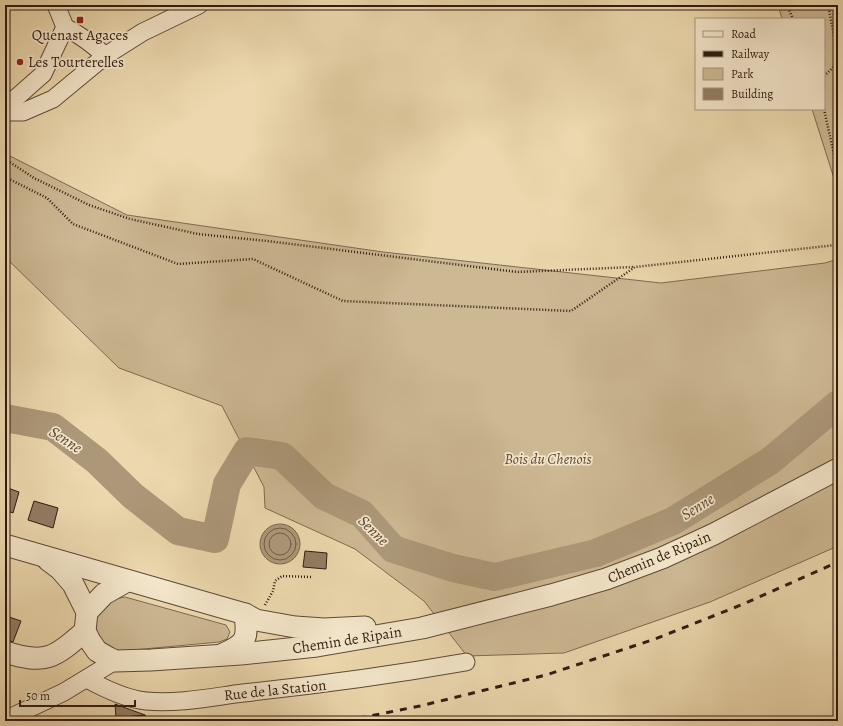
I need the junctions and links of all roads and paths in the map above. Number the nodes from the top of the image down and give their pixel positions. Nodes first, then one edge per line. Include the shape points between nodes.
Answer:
1 (56, 5) edge
2 (200, 5) edge
3 (786, 5) edge
4 (828, 5) edge
5 (792, 18) edge
6 (65, 27) junction
7 (106, 56) junction
8 (838, 56) edge
9 (838, 63) edge
10 (825, 75) edge
11 (5, 106) edge
12 (824, 110) edge
13 (5, 112) edge
14 (5, 159) edge
15 (838, 173) edge
16 (5, 177) edge
17 (838, 232) edge
18 (635, 267) junction
19 (838, 469) edge
20 (5, 545) edge
21 (43, 556) junction
22 (311, 577) dead end
23 (127, 581) junction
24 (469, 616) junction
25 (250, 617) junction
26 (86, 621) junction
27 (223, 654) junction
28 (7, 655) edge
29 (115, 660) junction
30 (466, 662) dead end
31 (87, 679) junction
32 (5, 720) edge

1 - 6 street
2 - 7 street via 143,32
3 - 5 path
4 - 8 path
6 - 7 street via 80,34
6 - 11 street via 43,74
7 - 13 street via 53,99 23,112
9 - 10 path
12 - 15 path
14 - 18 path via 34,178 89,205 130,219 198,234 517,272
16 - 18 path via 47,198 73,224 178,264 253,259 343,301 571,311
17 - 18 path via 836,245
19 - 24 street, Chemin de Ripain via 714,534 662,558 600,581
20 - 21 street, Chemin de Ripain
21 - 23 street, Chemin de Ripain
21 - 26 street, Chemin de Ripain via 74,584
22 - 25 path via 282,576 275,581 273,591
23 - 25 street, Chemin de Ripain
23 - 26 street via 104,594
24 - 25 street, Chemin de Ripain via 324,629 295,627
24 - 27 street, Chemin de Ripain via 422,628 324,645
25 - 27 street, Chemin de Ripain via 245,638 238,647
26 - 28 street via 60,651 46,658 29,659
26 - 29 street via 90,642 97,651
27 - 29 street, Chemin de Ripain
29 - 31 street
30 - 31 street, Rue de la Station via 328,684 174,701 146,701 126,696
31 - 32 street

